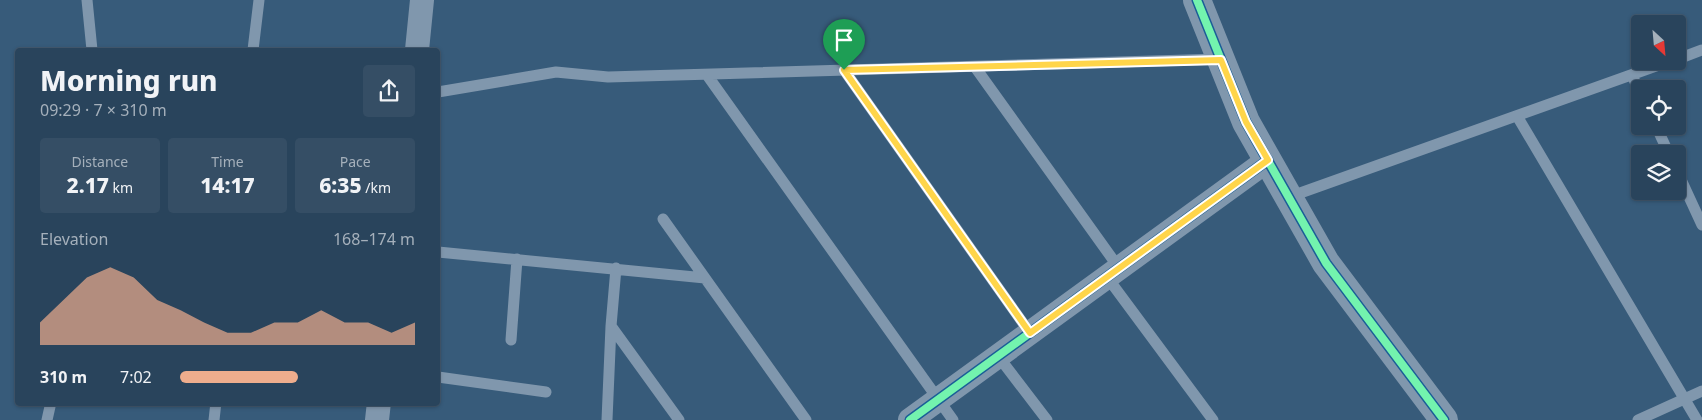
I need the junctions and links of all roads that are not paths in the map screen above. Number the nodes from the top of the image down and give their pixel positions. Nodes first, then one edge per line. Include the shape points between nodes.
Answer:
1 (87, 0) edge
2 (258, 0) edge
3 (422, 0) edge
4 (1197, 0) edge
5 (92, 48) edge
6 (253, 48) edge
7 (417, 48) edge
8 (1702, 50) edge
9 (1686, 56) edge
10 (1221, 60) junction
11 (975, 67) junction
12 (844, 70) junction
13 (1646, 70) edge
14 (707, 74) junction
15 (1632, 75) junction
16 (1634, 80) edge
17 (440, 92) edge
18 (1517, 116) junction
19 (1268, 160) junction
20 (1686, 190) edge
21 (1289, 197) junction
22 (663, 219) dead end
23 (1702, 225) edge
24 (440, 252) edge
25 (517, 259) junction
26 (616, 268) junction
27 (1113, 272) junction
28 (705, 278) junction
29 (611, 326) junction
30 (1030, 333) junction
31 (511, 340) dead end
32 (998, 356) junction
33 (440, 377) edge
34 (546, 392) dead end
35 (1702, 392) edge
36 (1685, 399) junction
37 (938, 400) junction
38 (50, 406) edge
39 (216, 406) edge
40 (379, 406) edge
41 (47, 420) edge
42 (214, 420) edge
43 (377, 420) edge
44 (607, 420) edge
45 (679, 420) edge
46 (806, 420) edge
47 (910, 420) edge
48 (953, 420) edge
49 (1047, 420) edge
50 (1214, 420) edge
51 (1444, 420) edge
52 (1638, 420) edge
53 (1697, 420) edge

1 - 5 lane
2 - 6 lane
3 - 7 street
4 - 10 street
8 - 9 lane
10 - 11 lane
10 - 19 street via 1246,122
11 - 12 lane
11 - 27 lane
12 - 14 lane
12 - 30 lane
13 - 15 lane
14 - 17 lane via 608,78 556,72
14 - 37 lane
15 - 16 lane
15 - 18 lane
18 - 21 lane
18 - 36 lane
19 - 21 street
19 - 27 street
20 - 23 lane
21 - 51 street via 1326,263
22 - 28 lane
24 - 25 lane
25 - 26 lane
25 - 31 lane
26 - 28 lane
26 - 29 lane
27 - 30 street
27 - 50 lane
28 - 46 lane
29 - 44 lane
29 - 45 lane
30 - 32 street
32 - 37 street
32 - 49 lane
33 - 34 lane
35 - 36 lane
36 - 52 lane
36 - 53 lane
37 - 47 street
37 - 48 lane
38 - 41 lane
39 - 42 lane
40 - 43 street

